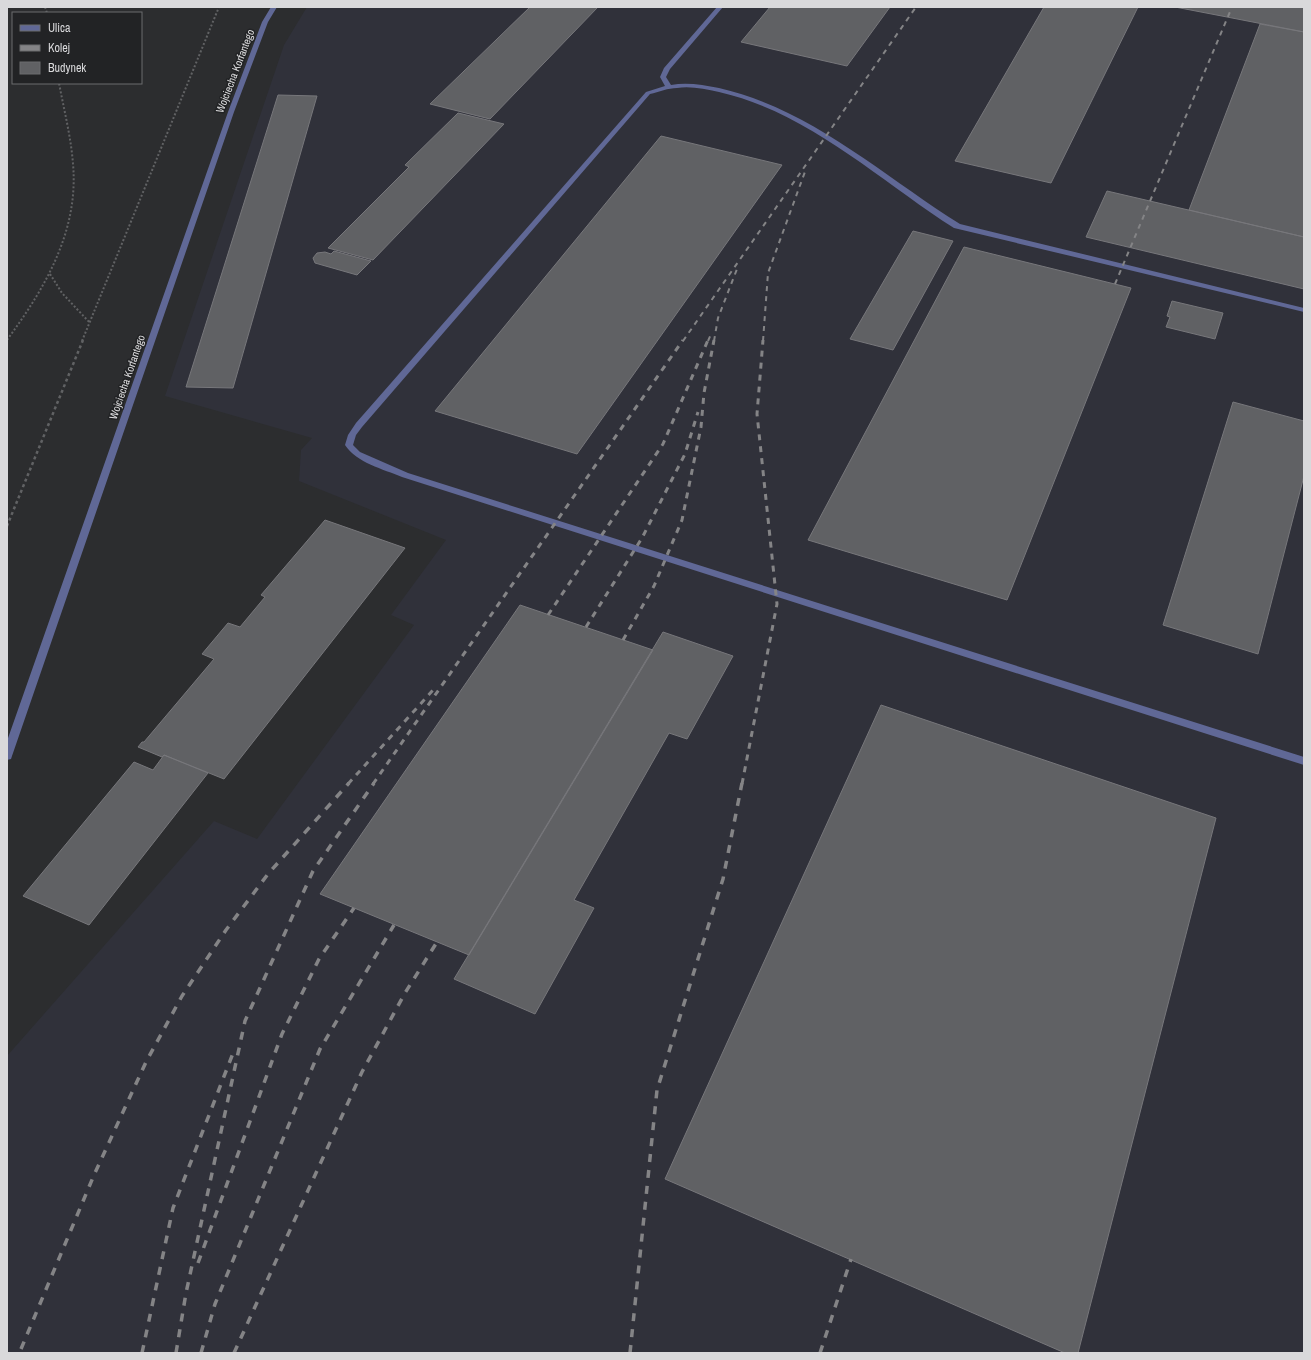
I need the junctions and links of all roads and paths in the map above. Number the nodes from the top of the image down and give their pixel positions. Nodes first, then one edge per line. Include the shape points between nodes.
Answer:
1 (219, 7) edge
2 (274, 7) edge
3 (720, 7) edge
4 (59, 84) edge
5 (669, 87) junction
6 (50, 274) junction
7 (1304, 310) edge
8 (90, 323) junction
9 (7, 340) edge
10 (7, 526) edge
11 (7, 756) edge
12 (1304, 761) edge

1 - 8 path
2 - 11 street, Wojciecha Korfantego via 265,22 231,112
3 - 5 street via 667,68 663,77
4 - 6 path via 71,150 73,205 63,245
5 - 7 street via 718,89 774,109 826,136 956,226
5 - 12 street via 648,93 359,424 349,445 357,454 405,475 792,596
6 - 8 path via 62,293
6 - 9 path via 28,312
8 - 10 path

